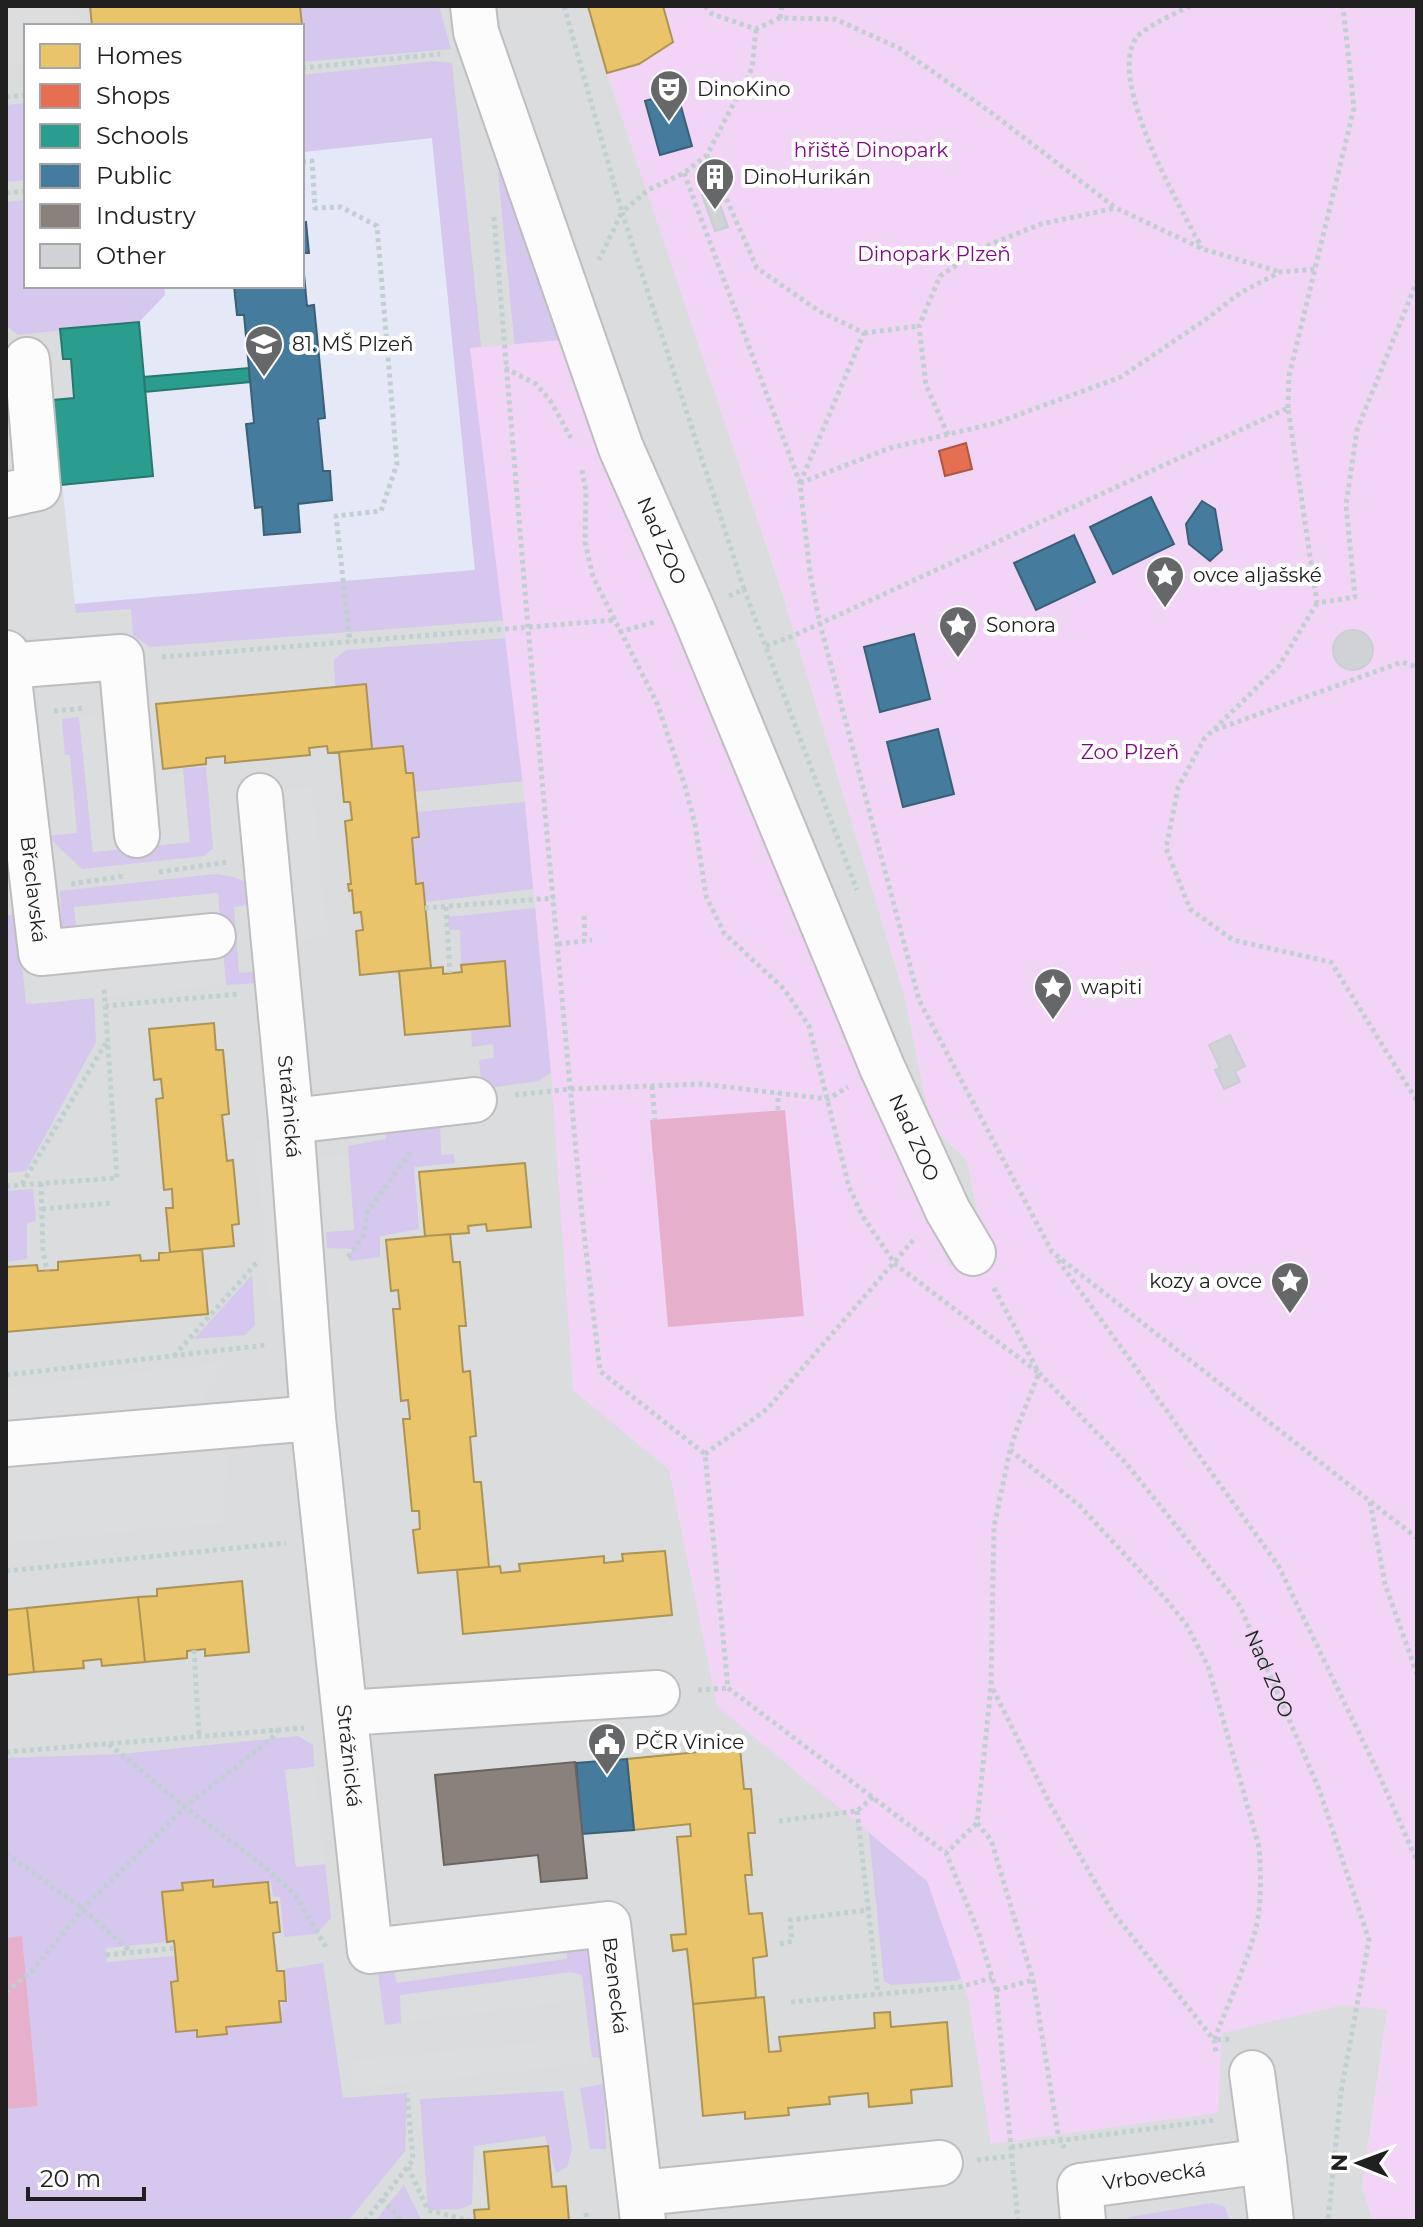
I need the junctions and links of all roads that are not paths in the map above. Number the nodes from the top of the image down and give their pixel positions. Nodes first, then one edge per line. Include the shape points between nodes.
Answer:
1 (473, 6) edge
2 (27, 360) dead end
3 (6, 495) edge
4 (7, 666) edge
5 (260, 796) dead end
6 (137, 835) dead end
7 (20, 890) edge
8 (213, 936) dead end
9 (456, 1102) road end
10 (291, 1121) junction
11 (973, 1253) road end
12 (313, 1418) junction
13 (6, 1444) edge
14 (657, 1693) dead end
15 (345, 1713) junction
16 (350, 1952) joint
17 (1234, 2064) road end
18 (940, 2163) dead end
19 (1247, 2163) junction
20 (1081, 2204) edge
21 (642, 2207) edge
22 (1271, 2221) edge

1 - 11 street, Nad ZOO via 476,32 621,448 882,1067
2 - 3 street via 38,488
4 - 6 street via 121,657
4 - 7 street, Břeclavská
5 - 10 street, Strážnická
7 - 8 street, Břeclavská via 41,953
9 - 10 street
10 - 12 street, Strážnická
12 - 13 street
12 - 15 street, Strážnická
14 - 15 street
15 - 16 street, Strážnická
16 - 21 street, Bzenecká via 608,1924
17 - 19 street
18 - 21 street, Bzenecká
19 - 20 street, Vrbovecká
19 - 22 street

